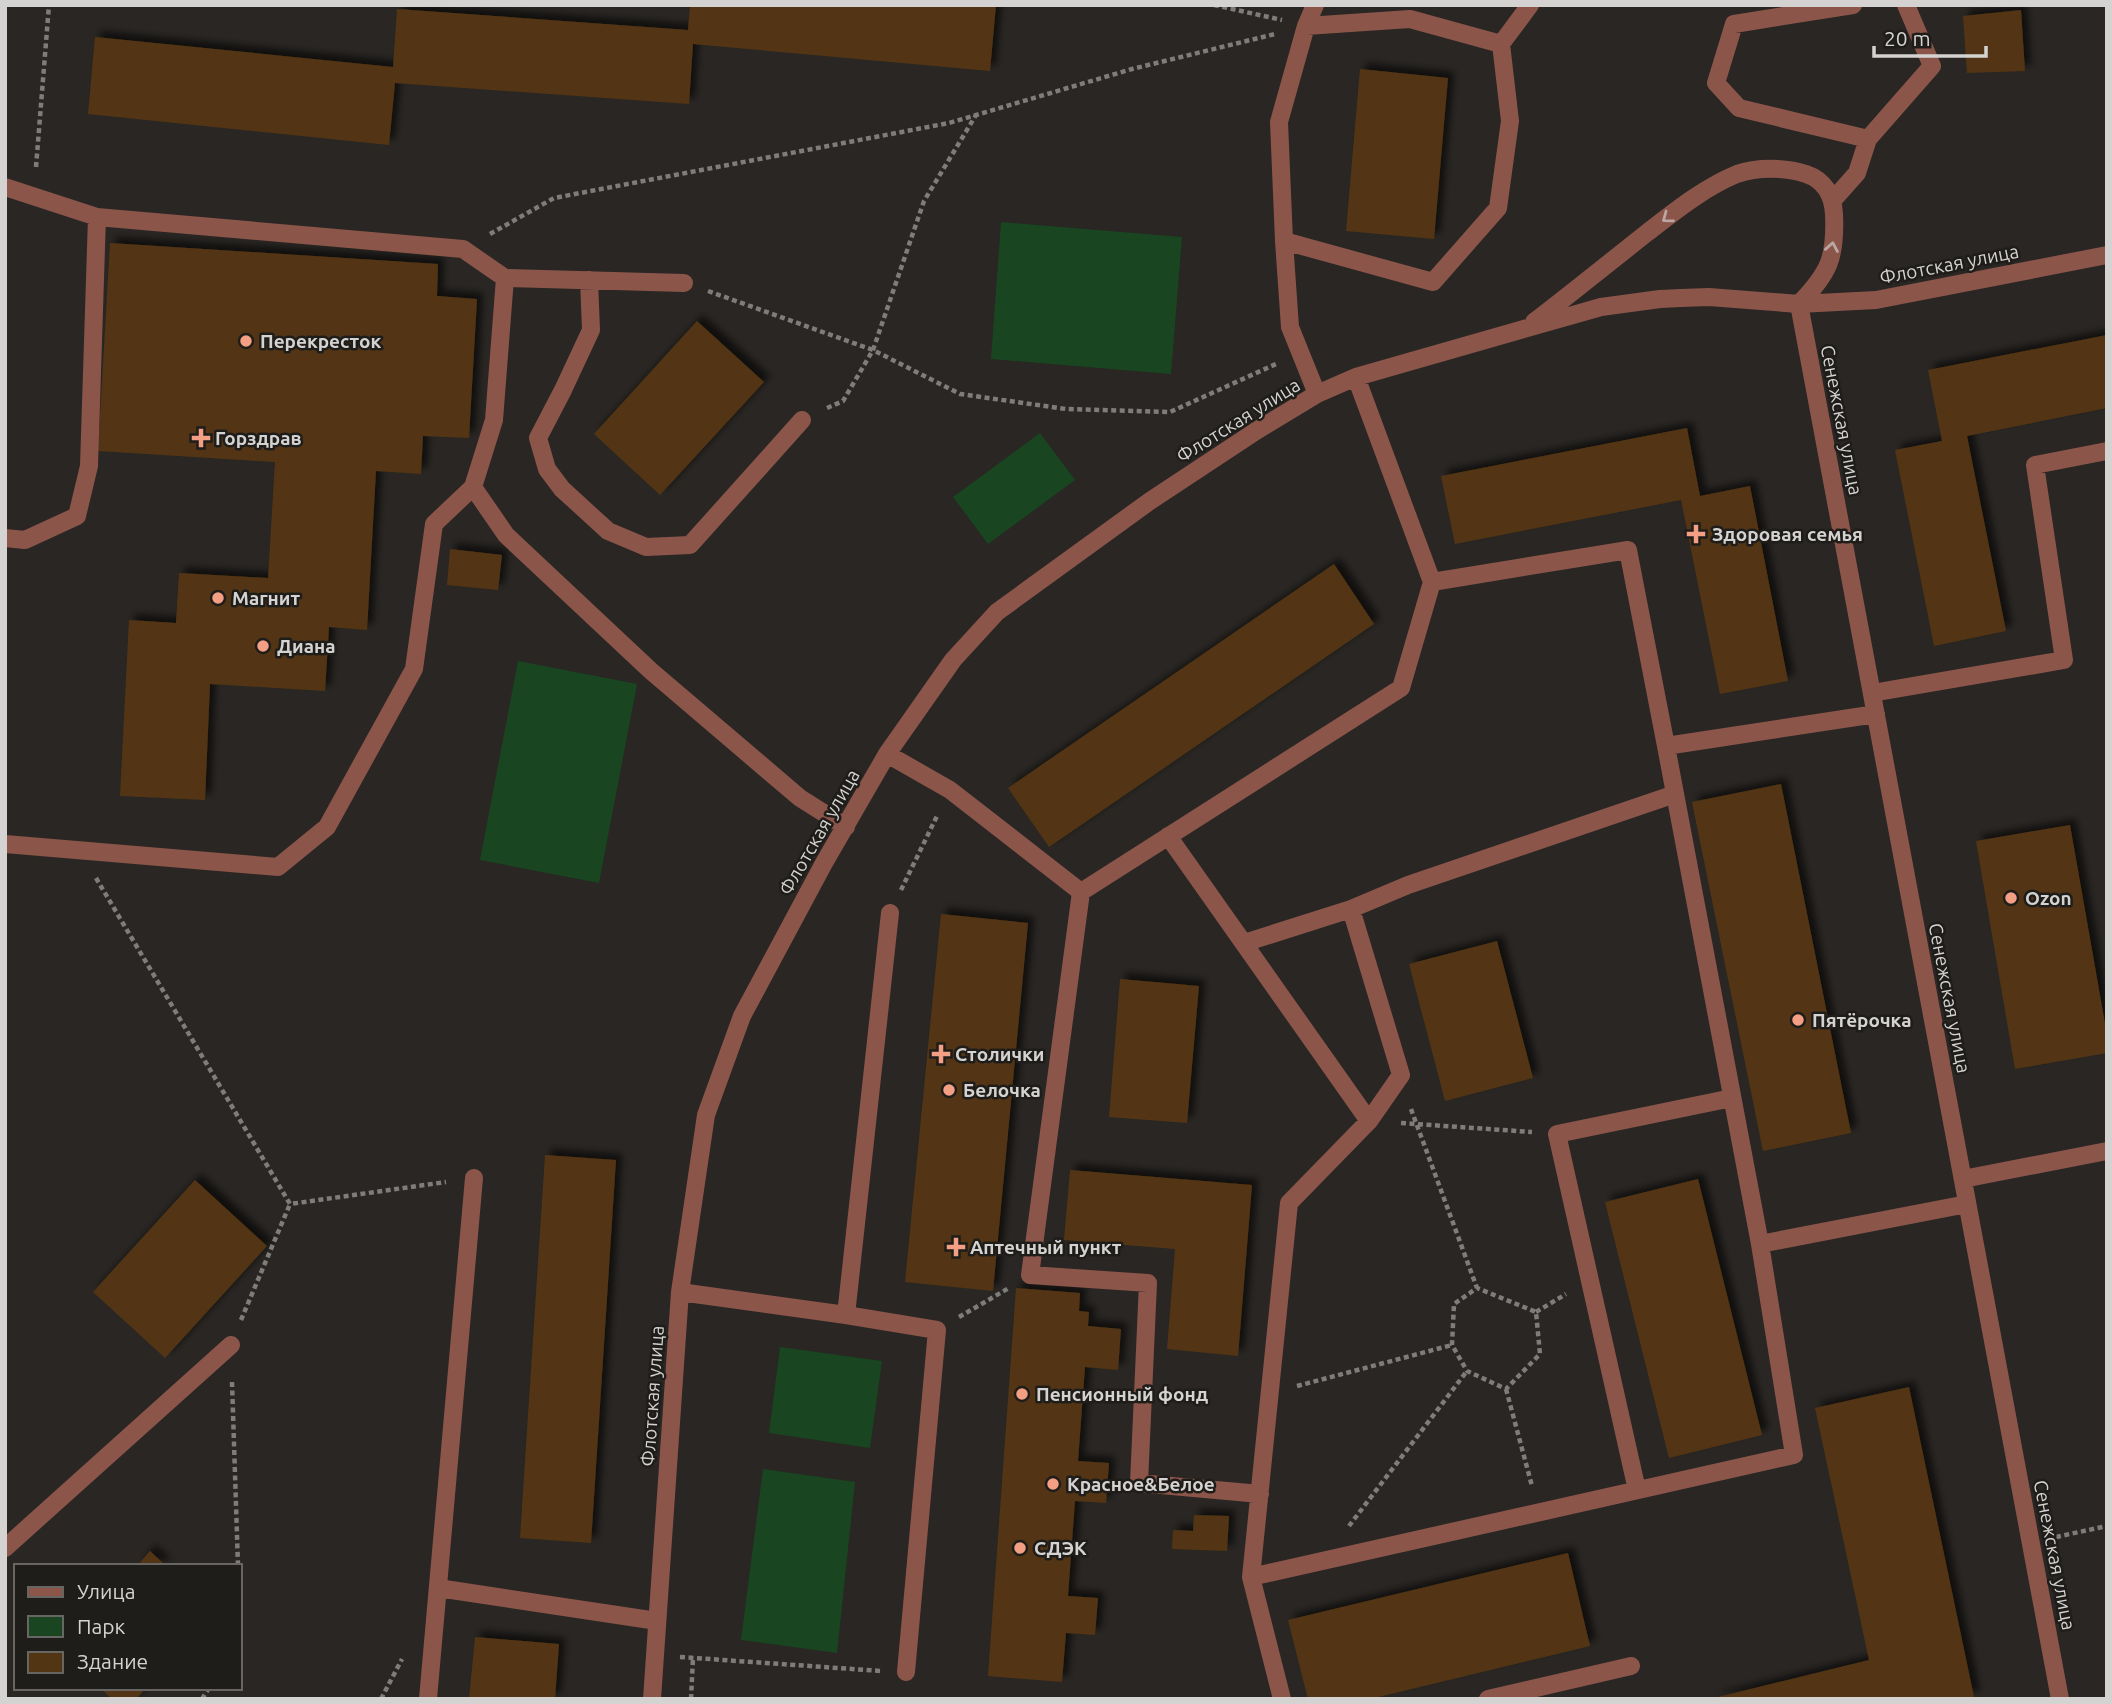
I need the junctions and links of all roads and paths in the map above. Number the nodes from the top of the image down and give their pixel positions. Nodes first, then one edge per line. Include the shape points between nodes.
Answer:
1 (49, 5) edge
2 (1214, 5) edge
3 (1315, 5) edge
4 (1530, 5) edge
5 (1853, 5) edge
6 (1906, 5) edge
7 (1306, 26) junction
8 (1501, 44) junction
9 (977, 115) junction
10 (1868, 139) junction
11 (5, 187) edge
12 (34, 196) junction
13 (1833, 200) junction
14 (97, 217) junction
15 (1284, 241) junction
16 (463, 249) junction
17 (2107, 254) edge
18 (505, 278) junction
19 (589, 280) junction
20 (684, 283) joint
21 (1799, 304) junction
22 (1527, 327) junction
23 (873, 350) junction
24 (1301, 353) junction
25 (1356, 377) junction
26 (1317, 394) junction
27 (802, 420) joint
28 (2107, 451) edge
29 (473, 487) junction
30 (5, 538) edge
31 (1432, 582) junction
32 (1871, 693) junction
33 (1876, 714) junction
34 (1666, 746) junction
35 (887, 754) junction
36 (950, 790) junction
37 (1675, 793) junction
38 (846, 827) junction
39 (1168, 836) junction
40 (5, 844) edge
41 (80, 850) junction
42 (1081, 892) junction
43 (1351, 909) junction
44 (890, 912) joint
45 (1244, 943) junction
46 (1401, 1074) junction
47 (1732, 1098) junction
48 (1368, 1121) junction
49 (1415, 1124) junction
50 (1557, 1134) junction
51 (2107, 1151) edge
52 (474, 1178) joint
53 (1963, 1179) junction
54 (289, 1204) junction
55 (1967, 1204) junction
56 (1760, 1244) junction
57 (1030, 1275) junction
58 (1476, 1287) junction
59 (680, 1292) junction
60 (846, 1315) junction
61 (937, 1330) junction
62 (230, 1345) junction
63 (1452, 1345) junction
64 (1467, 1371) junction
65 (1506, 1389) junction
66 (1270, 1393) junction
67 (1637, 1490) junction
68 (1260, 1494) junction
69 (1539, 1513) junction
70 (2107, 1526) edge
71 (2031, 1542) junction
72 (5, 1548) edge
73 (1321, 1562) junction
74 (238, 1564) edge
75 (1251, 1577) junction
76 (438, 1588) junction
77 (657, 1621) junction
78 (656, 1656) junction
79 (693, 1658) junction
80 (1631, 1665) dead end
81 (906, 1672) joint
82 (428, 1699) edge
83 (652, 1699) edge
84 (691, 1699) edge
85 (1282, 1699) edge
86 (1488, 1699) edge
87 (2060, 1699) edge

1 - 12 path
2 - 7 path
3 - 7 street
4 - 8 street
5 - 10 street via 1734,24 1716,83 1738,108
6 - 10 street via 1932,66
7 - 8 street via 1410,19
7 - 9 path via 1132,69
7 - 15 street via 1279,122
8 - 15 street via 1510,121 1498,208 1433,282
9 - 16 path via 554,198
9 - 23 path via 924,201
10 - 13 street via 1857,173
11 - 12 street
12 - 14 street
21 -> 13 street via 1818,285 1829,264 1835,240
13 -> 22 street, Флотская улица via 1825,186 1795,170 1740,173 1674,212
14 - 16 street
14 - 30 street via 89,466 77,516 25,540
15 - 24 street via 1290,327
16 - 18 street
17 - 21 street, Флотская улица via 1876,300
18 - 19 street
18 - 29 street via 494,420
19 - 20 street
19 - 27 street via 591,330 538,438 547,469 562,489 608,531 646,547 690,545
20 - 23 path
21 - 22 street, Флотская улица via 1709,297 1660,299 1601,307
21 - 32 street, Сенежская улица
22 - 25 street, Флотская улица
23 - 24 path via 960,394 1066,410 1170,412
23 - 27 path via 843,401
24 - 26 street
25 - 26 street, Флотская улица
25 - 31 street
26 - 35 street, Флотская улица via 1150,501 997,612 953,660
28 - 32 street via 2035,466 2063,660
29 - 38 street via 506,536 641,662 800,798
29 - 41 street via 435,524 414,670 327,827 278,867
31 - 34 street via 1628,550
31 - 39 street via 1401,688
32 - 33 street, Сенежская улица
33 - 34 street
33 - 53 street, Сенежская улица
34 - 37 street
35 - 36 street
35 - 38 street, Флотская улица
36 - 42 street
36 - 44 path
37 - 43 street via 1408,884
37 - 47 street
38 - 59 street, Флотская улица via 742,1016 706,1115
39 - 42 street
39 - 45 street
40 - 41 street
41 - 54 path
42 - 57 street
43 - 45 street
43 - 46 street
44 - 60 street
45 - 48 street
46 - 48 street
46 - 49 path
47 - 50 street
47 - 56 street
48 - 49 path
48 - 66 street via 1289,1203
49 - 50 path
49 - 58 path
50 - 67 street
51 - 53 street
52 - 54 path
52 - 76 street
53 - 55 street, Сенежская улица
54 - 62 path
55 - 56 street
55 - 71 street, Сенежская улица
56 - 67 street via 1794,1455
57 - 61 path
57 - 68 street via 1148,1283 1139,1483
58 - 63 path via 1454,1304
58 - 65 path via 1536,1312 1540,1354
59 - 60 street
59 - 77 street, Флотская улица
60 - 61 street
61 - 81 street
62 - 72 street
62 - 74 path
63 - 64 path
63 - 66 path
64 - 65 path
64 - 73 path
65 - 69 path
66 - 68 street
67 - 69 street
68 - 75 street
69 - 73 street
70 - 71 path
71 - 87 street, Сенежская улица
73 - 75 street
75 - 85 street
76 - 77 street
76 - 82 street
77 - 78 street, Флотская улица
78 - 79 path
78 - 83 street, Флотская улица
79 - 81 path
79 - 84 path
80 - 86 street

